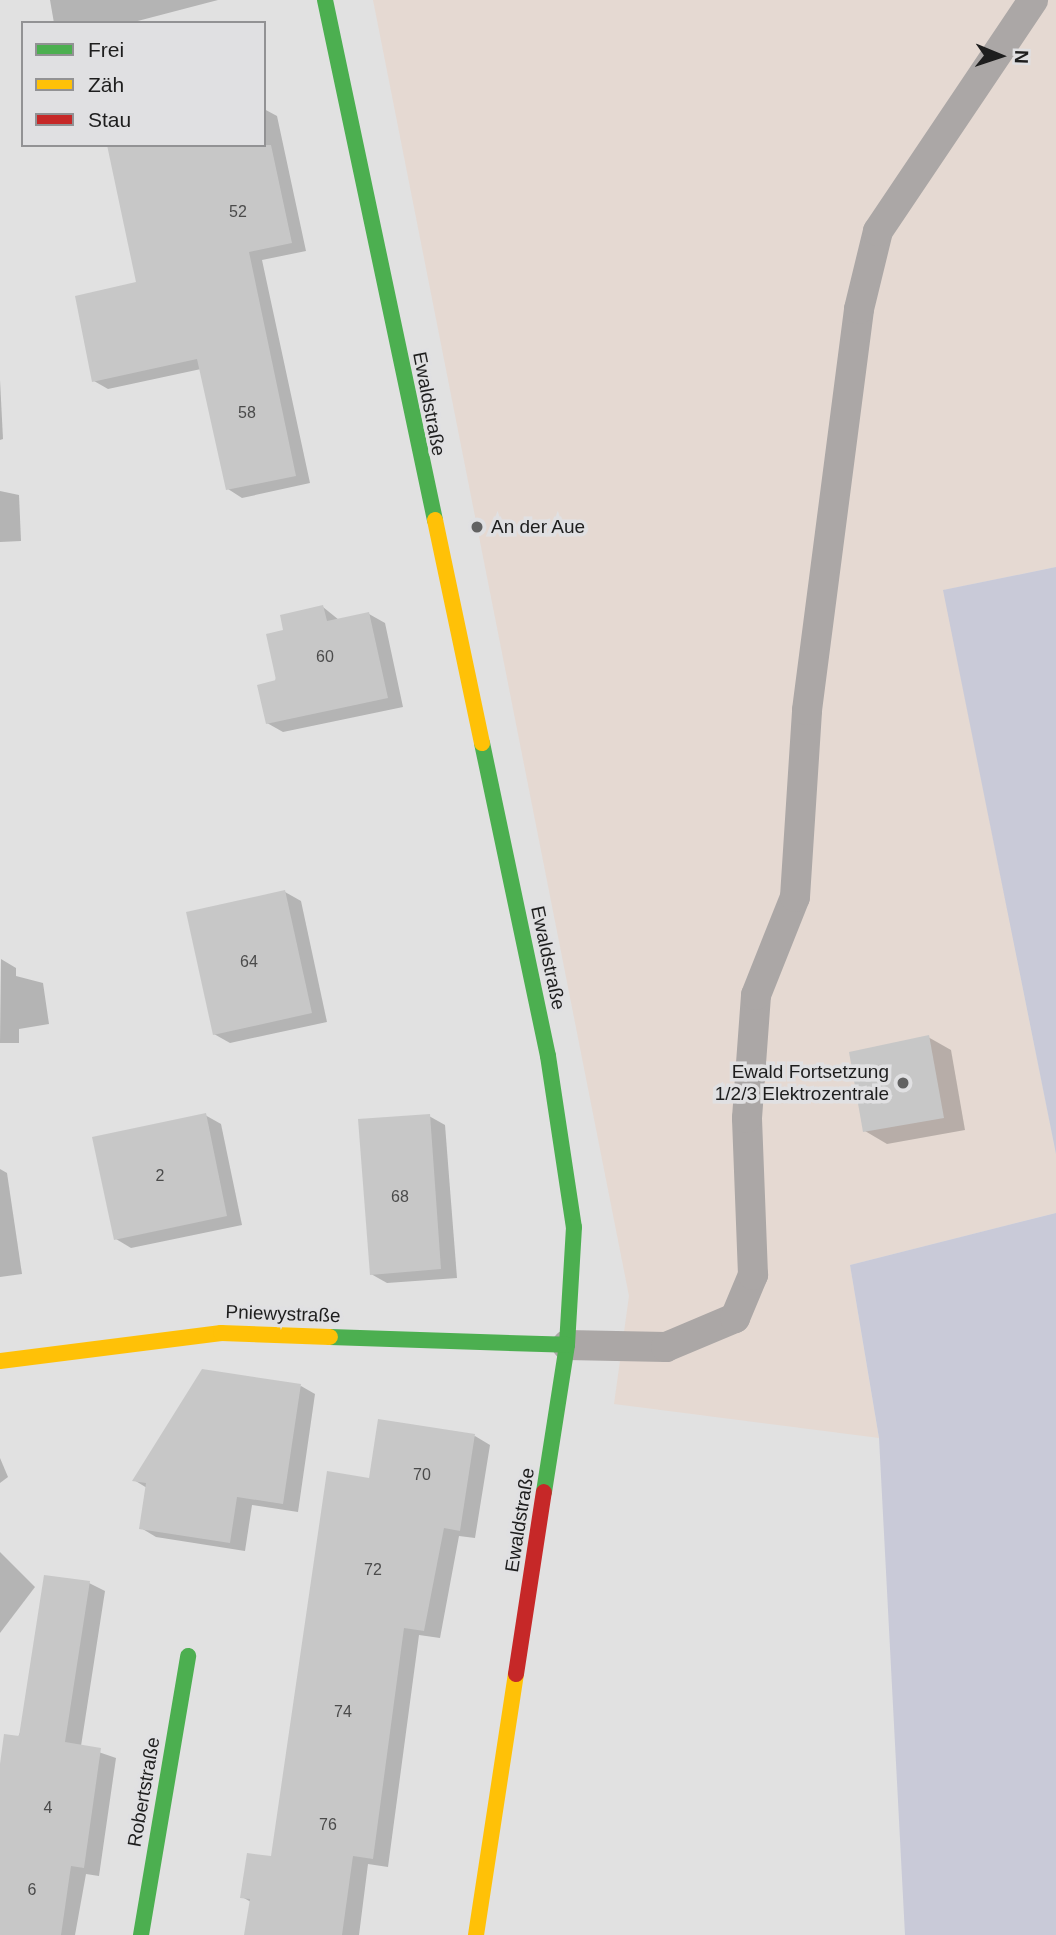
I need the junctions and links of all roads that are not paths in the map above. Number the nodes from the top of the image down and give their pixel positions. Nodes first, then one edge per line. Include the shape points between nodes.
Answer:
1 (325, 0) edge
2 (1033, 0) edge
3 (567, 1345) junction
4 (0, 1361) edge
5 (188, 1656) dead end
6 (141, 1935) edge
7 (477, 1935) edge

1 - 3 street, Ewaldstraße via 566,1152 574,1227
2 - 3 lane via 971,83 878,231 859,309 807,710 794,897 756,995 747,1118 753,1275 735,1318 666,1347
3 - 4 street, Pniewystraße via 221,1333
3 - 7 street, Ewaldstraße
5 - 6 street, Robertstraße

